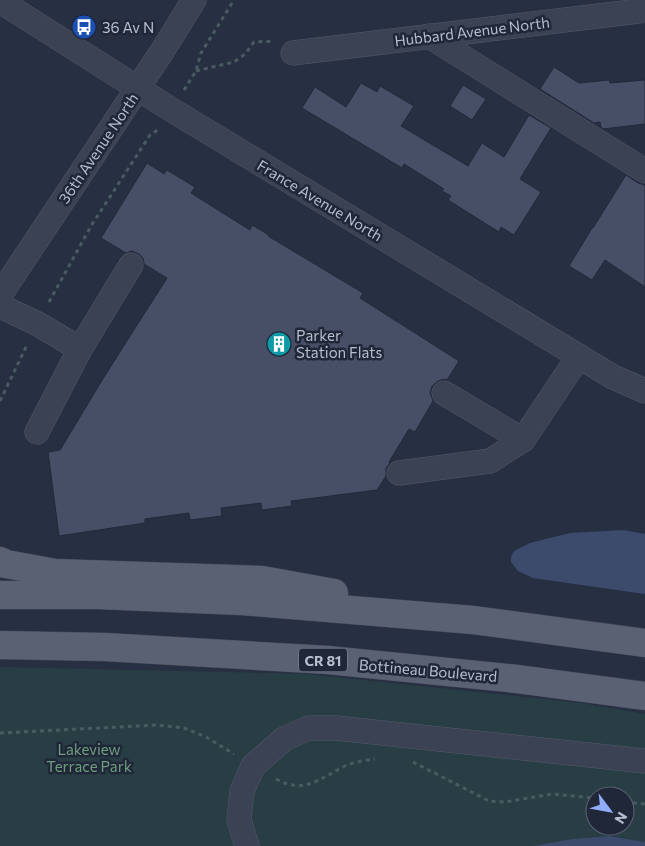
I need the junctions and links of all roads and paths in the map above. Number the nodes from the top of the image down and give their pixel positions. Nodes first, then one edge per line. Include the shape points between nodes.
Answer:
1 (194, 0) edge
2 (234, 0) edge
3 (0, 1) edge
4 (645, 1) edge
5 (429, 36) junction
6 (254, 42) dead end
7 (293, 53) dead end
8 (138, 88) junction
9 (159, 129) dead end
10 (645, 171) edge
11 (131, 265) dead end
12 (0, 295) edge
13 (0, 306) edge
14 (38, 324) junction
15 (80, 349) junction
16 (579, 356) junction
17 (645, 391) edge
18 (444, 392) dead end
19 (0, 401) edge
20 (37, 432) dead end
21 (523, 440) junction
22 (399, 473) dead end
23 (0, 561) edge
24 (0, 595) edge
25 (473, 620) junction
26 (645, 643) edge
27 (0, 646) edge
28 (645, 696) edge
29 (645, 760) edge
30 (247, 846) edge

1 - 8 street, 36th Avenue North
2 - 6 path via 201,53 196,71 234,62
3 - 8 street, France Avenue North
4 - 5 street, Hubbard Avenue North via 639,11
5 - 7 street, Hubbard Avenue North
5 - 10 street
8 - 12 street, 36th Avenue North
8 - 16 street, France Avenue North
9 - 14 path via 150,135 91,226
11 - 15 street
13 - 14 street
14 - 15 street
14 - 19 path
15 - 20 street
16 - 17 street, France Avenue North via 613,377
16 - 21 street
18 - 21 street
21 - 22 street via 490,461
23 - 25 main road via 55,573 262,580
24 - 25 main road via 242,601
25 - 26 main road
27 - 28 main road, Bottineau Boulevard / CR 81 via 105,647 328,660 518,679
29 - 30 street via 336,728 308,728 284,739 253,766 242,791 239,820

